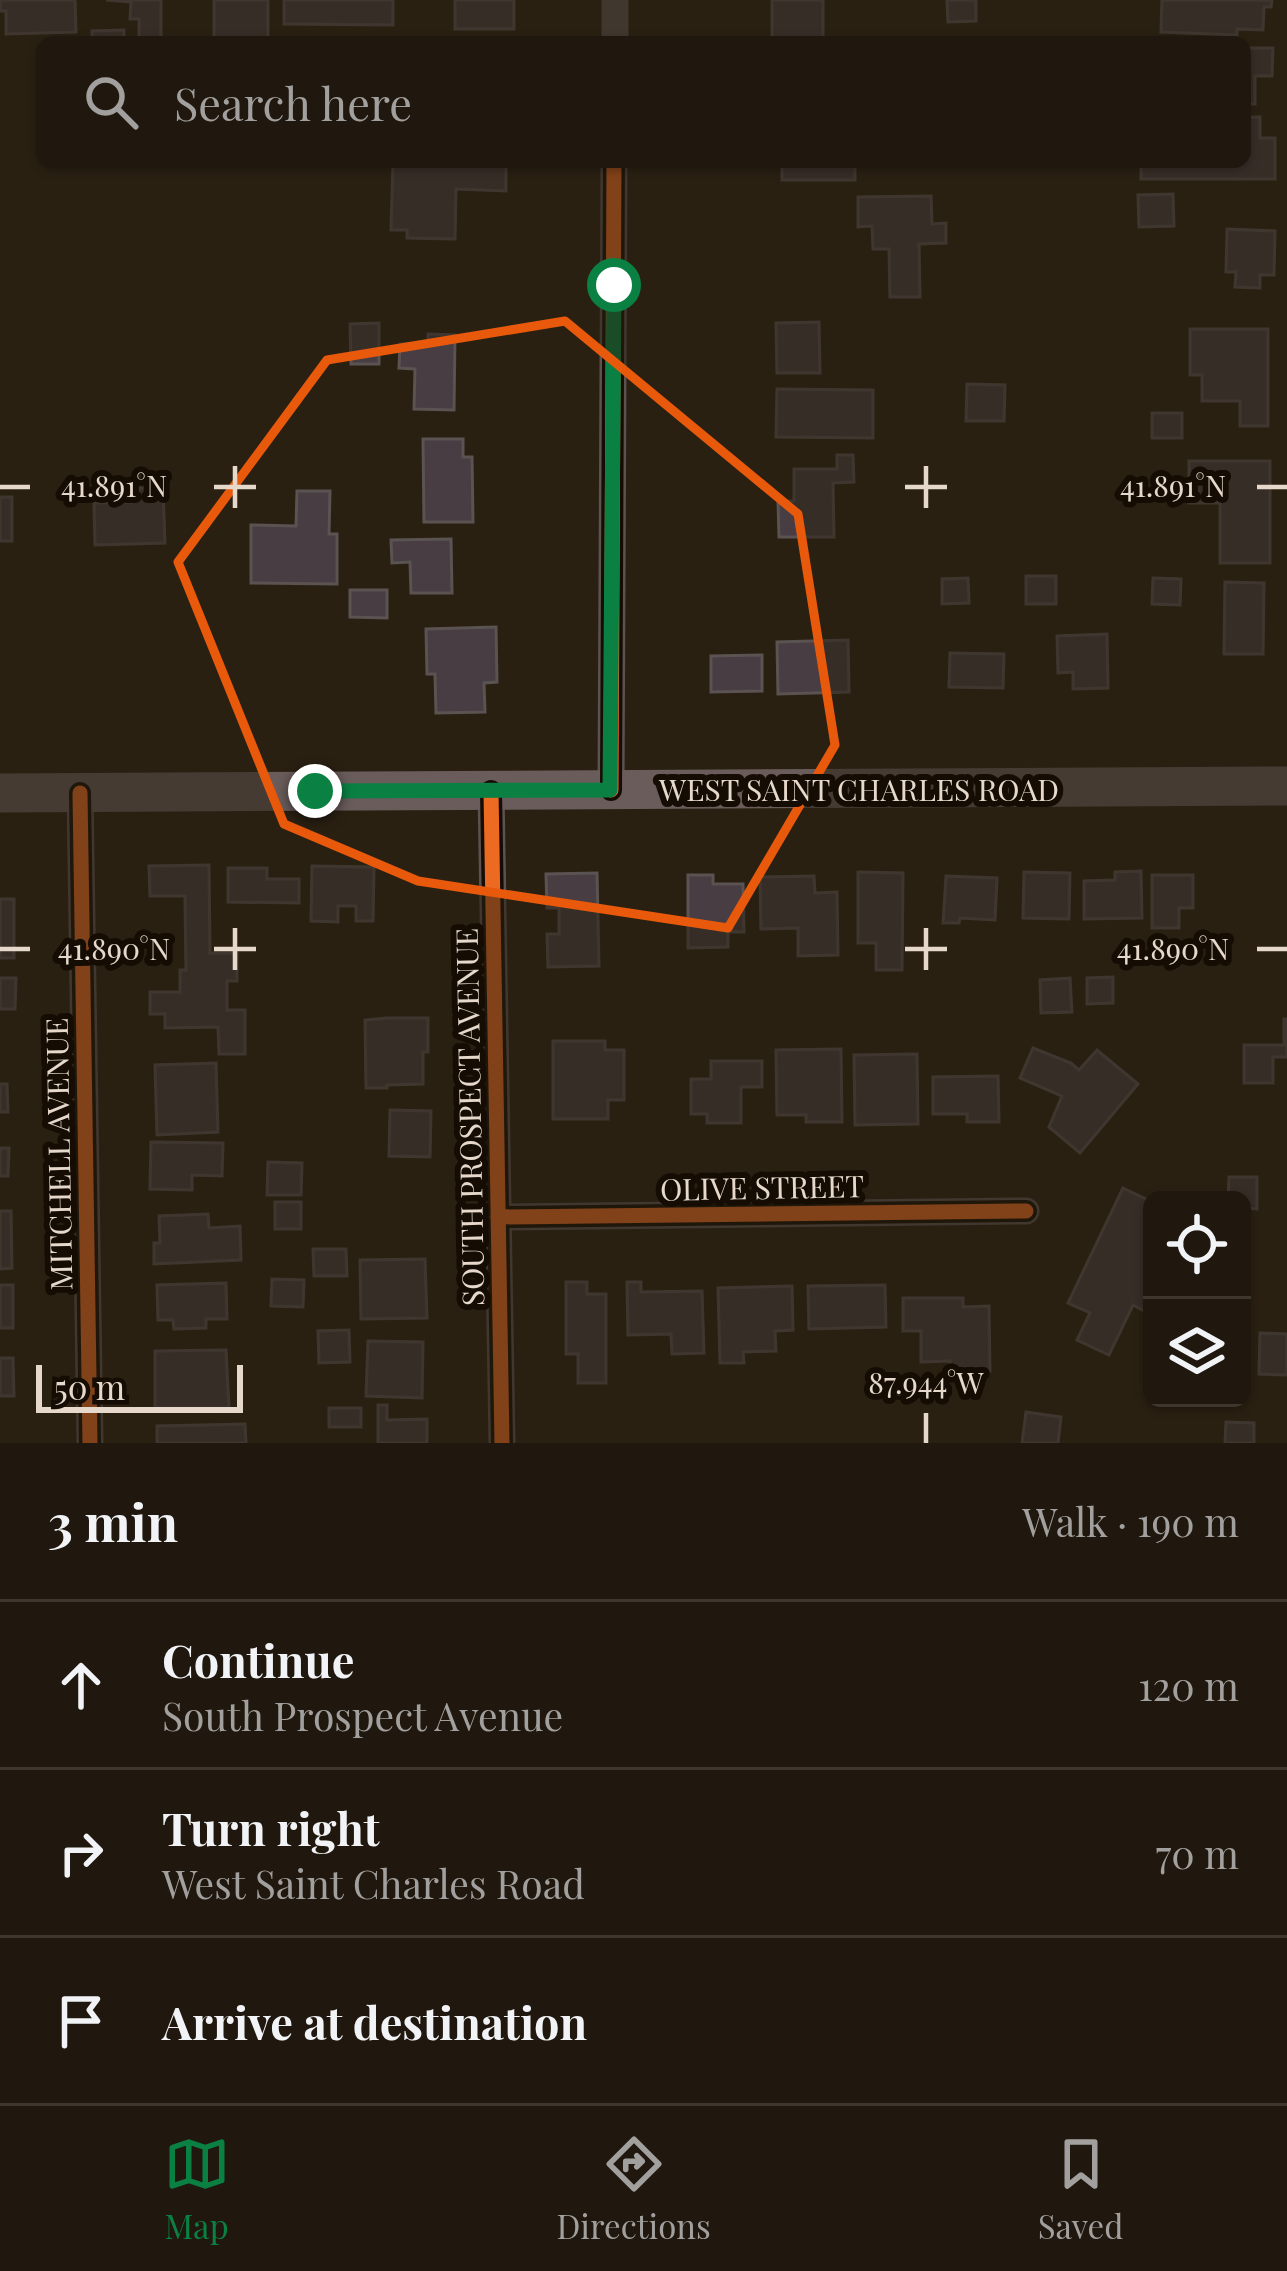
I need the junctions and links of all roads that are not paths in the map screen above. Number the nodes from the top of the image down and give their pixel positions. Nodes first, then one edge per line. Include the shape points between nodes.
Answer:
1 (615, 0) edge
2 (615, 36) edge
3 (614, 168) edge
4 (1287, 786) edge
5 (491, 790) junction
6 (610, 790) junction
7 (0, 793) edge
8 (80, 793) junction
9 (1026, 1211) dead end
10 (498, 1217) junction
11 (90, 1443) edge
12 (502, 1443) edge

1 - 2 street
3 - 6 street
4 - 6 main road, WEST SAINT CHARLES ROAD
5 - 6 main road, WEST SAINT CHARLES ROAD
5 - 8 main road, WEST SAINT CHARLES ROAD
5 - 10 street, SOUTH PROSPECT AVENUE
7 - 8 main road, WEST SAINT CHARLES ROAD
8 - 11 street, MITCHELL AVENUE
9 - 10 street, OLIVE STREET
10 - 12 street, SOUTH PROSPECT AVENUE

